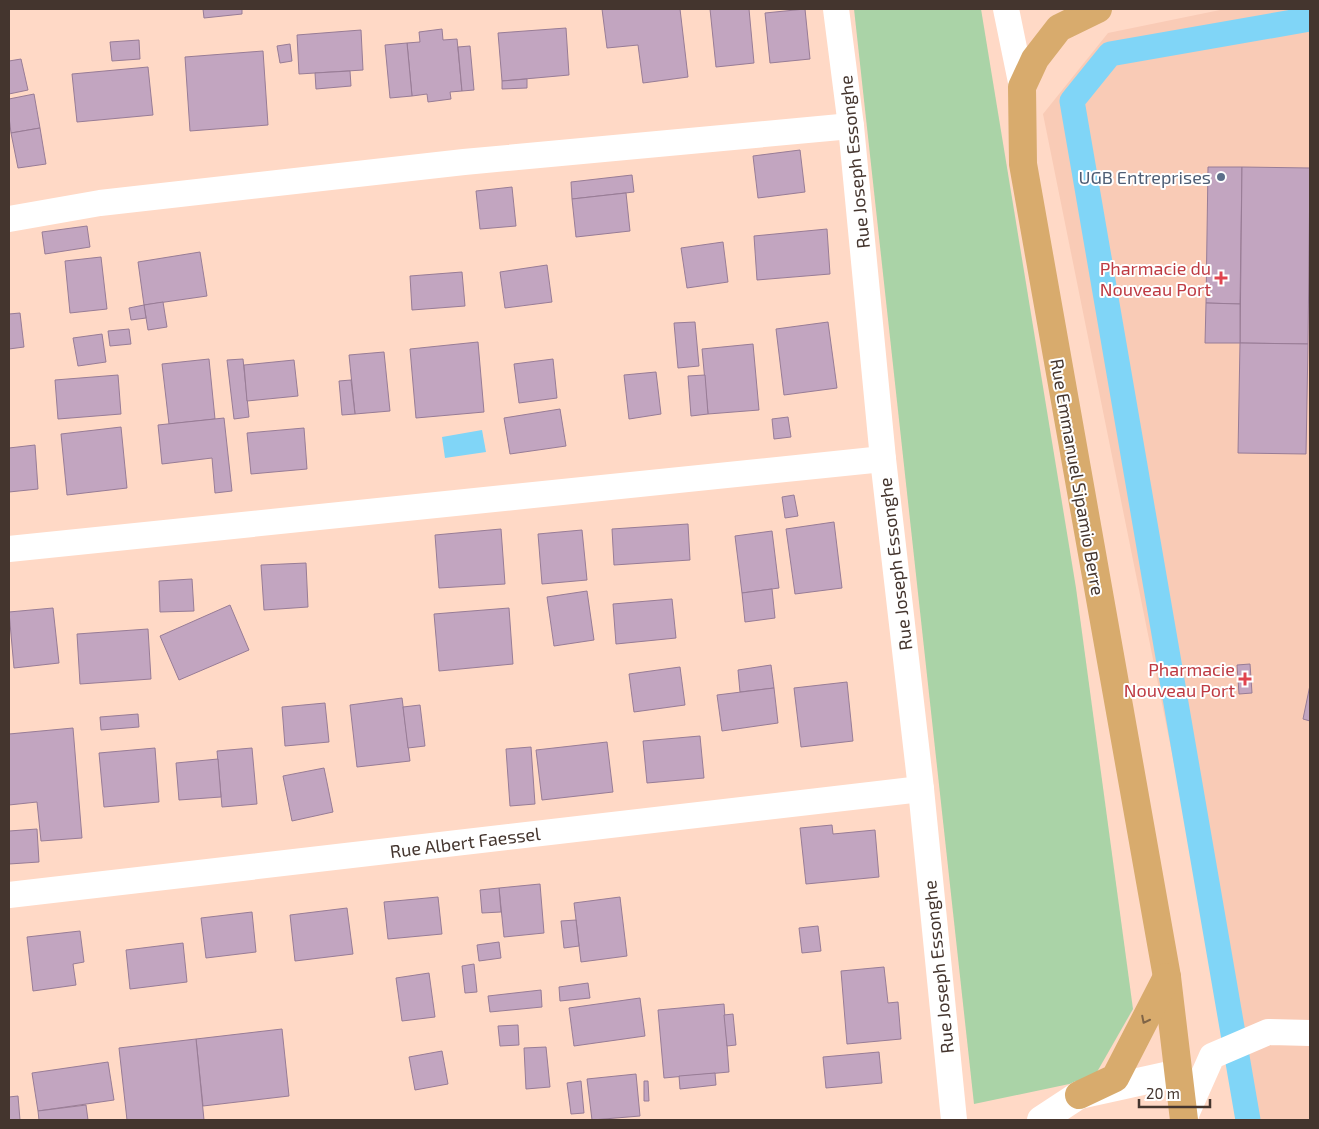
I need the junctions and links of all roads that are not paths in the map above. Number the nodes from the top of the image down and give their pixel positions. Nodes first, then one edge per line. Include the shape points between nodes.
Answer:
1 (836, 9) edge
2 (1006, 9) edge
3 (1098, 9) edge
4 (1022, 88) junction
5 (851, 126) junction
6 (9, 219) edge
7 (883, 458) junction
8 (9, 549) edge
9 (921, 789) junction
10 (9, 895) edge
11 (1167, 977) junction
12 (1310, 1033) edge
13 (1198, 1069) junction
14 (1079, 1095) junction
15 (954, 1120) edge
16 (1041, 1120) edge
17 (1181, 1120) edge

1 - 5 street, Rue Joseph Essonghe
2 - 4 street
3 - 4 main road, Rue Emmanuel Sipamio Berre via 1058,28 1035,59
4 - 11 main road, Rue Emmanuel Sipamio Berre via 1022,164
5 - 6 street via 464,162 100,203
5 - 7 street, Rue Joseph Essonghe
7 - 8 street
7 - 9 street, Rue Joseph Essonghe
9 - 10 street, Rue Albert Faessel
9 - 15 street, Rue Joseph Essonghe
11 - 13 main road, Rue Emmanuel Sipamio Berre
11 -> 14 main road via 1115,1078
12 - 13 street via 1268,1032
13 - 14 street
13 - 17 main road, Rue Emmanuel Sipamio Berre
14 - 16 street

